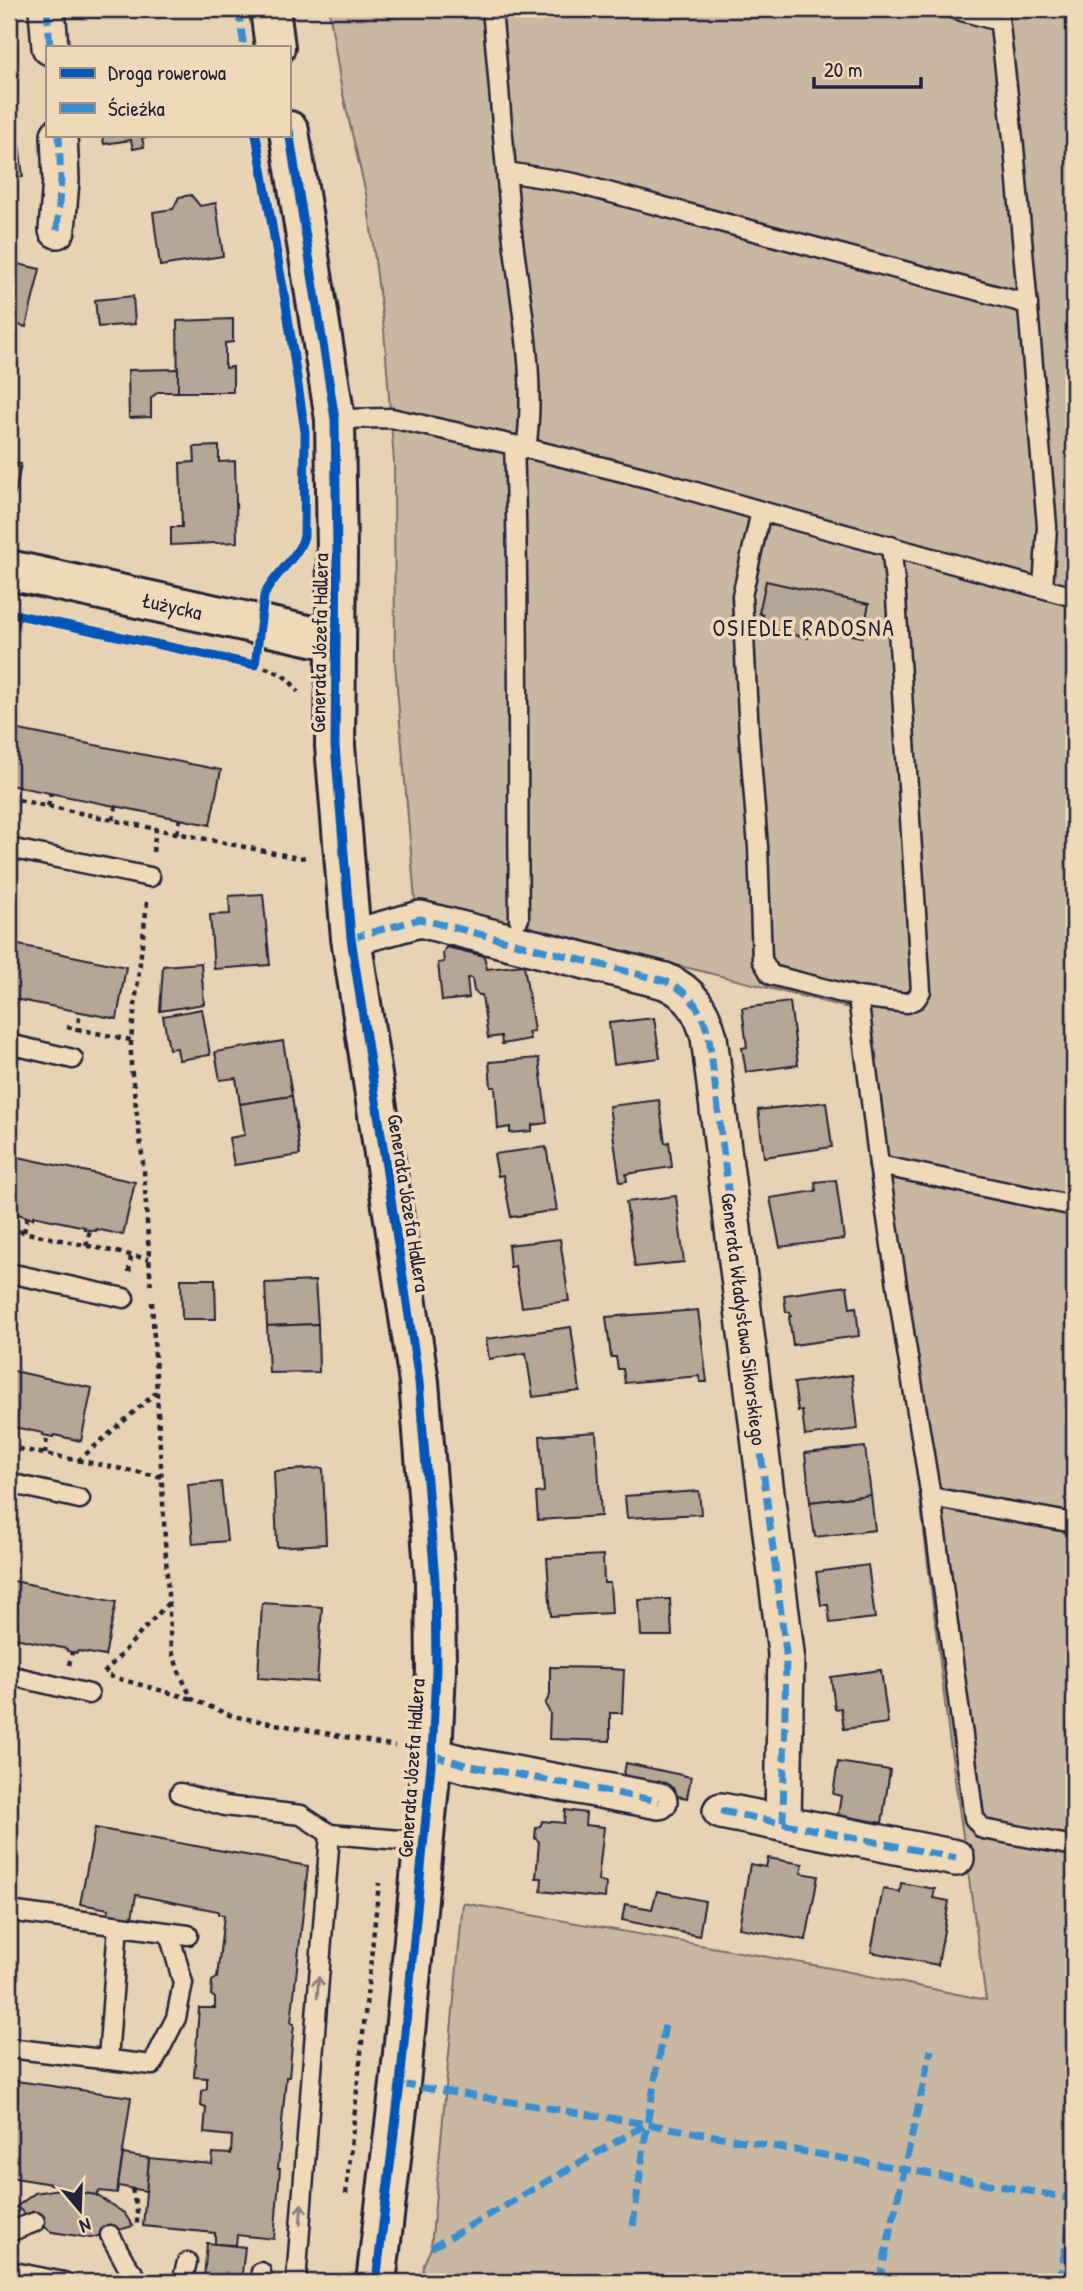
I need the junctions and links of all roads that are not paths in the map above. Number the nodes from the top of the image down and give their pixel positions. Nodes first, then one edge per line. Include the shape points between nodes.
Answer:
1 (47, 9) edge
2 (270, 9) edge
3 (492, 9) edge
4 (954, 9) edge
5 (999, 15) edge
6 (50, 46) edge
7 (275, 46) edge
8 (59, 136) edge
9 (290, 136) edge
10 (507, 172) junction
11 (57, 230) dead end
12 (1028, 304) junction
13 (335, 419) junction
14 (520, 447) junction
15 (761, 511) junction
16 (891, 546) junction
17 (9, 570) edge
18 (1043, 588) junction
19 (1074, 597) edge
20 (335, 641) junction
21 (9, 848) edge
22 (150, 877) road end
23 (519, 919) dead end
24 (351, 938) junction
25 (858, 997) junction
26 (9, 1044) edge
27 (73, 1059) dead end
28 (879, 1165) junction
29 (1074, 1206) edge
30 (9, 1273) edge
31 (124, 1298) dead end
32 (9, 1483) edge
33 (931, 1497) junction
34 (80, 1499) dead end
35 (1074, 1523) edge
36 (9, 1675) edge
37 (89, 1694) dead end
38 (432, 1755) junction
39 (180, 1793) dead end
40 (659, 1801) dead end
41 (720, 1811) dead end
42 (783, 1822) junction
43 (330, 1833) junction
44 (406, 1841) junction
45 (1074, 1846) edge
46 (957, 1858) dead end
47 (9, 1911) edge
48 (118, 1926) junction
49 (169, 1933) junction
50 (188, 1935) dead end
51 (9, 2048) edge
52 (108, 2059) junction
53 (35, 2222) dead end
54 (9, 2232) edge
55 (110, 2235) dead end
56 (187, 2262) dead end
57 (9, 2271) edge
58 (64, 2282) edge
59 (140, 2282) edge
60 (182, 2282) edge
61 (296, 2282) edge
62 (376, 2282) edge

1 - 6 street
2 - 7 street
3 - 10 lane
4 - 5 lane
5 - 12 lane
8 - 11 street
9 - 13 street, Generała Józefa Hallera
10 - 12 lane via 574,183
10 - 14 lane via 529,372 530,420
12 - 18 lane via 1047,526
13 - 14 lane via 391,418
13 - 20 street, Generała Józefa Hallera
14 - 15 lane
14 - 23 lane
15 - 16 lane
15 - 25 lane via 742,596 762,960 771,975
16 - 18 lane
16 - 25 lane via 921,991 907,1003
17 - 20 street, Łużycka
18 - 19 lane
20 - 24 street, Generała Józefa Hallera via 335,746
21 - 22 lane
24 - 38 street, Generała Józefa Hallera via 419,1382 436,1580
24 - 42 street, Generała Władysława Sikorskiego via 420,919 665,981 690,997 699,1010 709,1037 786,1653
25 - 28 lane
26 - 27 lane
28 - 29 lane
28 - 33 lane
30 - 31 lane
32 - 34 lane
33 - 35 lane
33 - 45 lane via 974,1818 984,1829
36 - 37 lane
38 - 40 street
38 - 44 street, Generała Józefa Hallera
39 - 43 lane via 225,1806 301,1815
41 - 42 street
42 - 46 street
43 - 44 lane
61 -> 43 lane
44 - 62 street, Generała Józefa Hallera via 400,2084
47 - 48 lane
48 - 49 lane
48 - 52 lane
49 - 50 lane
49 - 52 lane via 183,1983 176,2018 152,2065
51 - 52 lane
53 - 54 lane
55 - 59 lane
56 - 60 lane
57 - 58 lane

